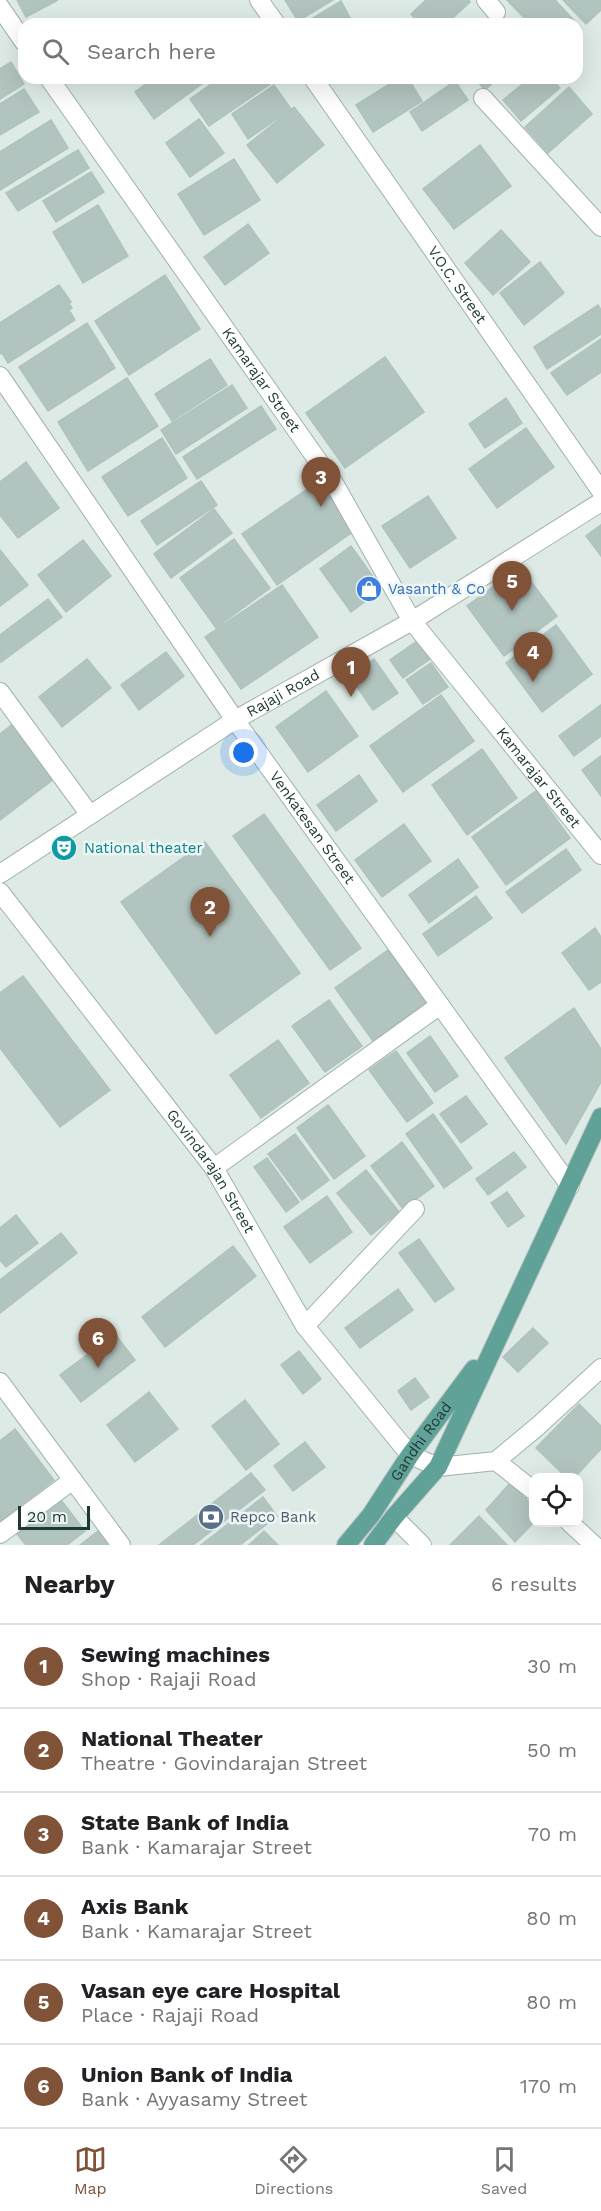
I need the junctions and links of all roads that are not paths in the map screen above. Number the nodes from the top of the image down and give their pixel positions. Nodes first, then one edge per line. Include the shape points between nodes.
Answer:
1 (259, 0) edge
2 (0, 8) edge
3 (272, 18) edge
4 (18, 34) edge
5 (54, 84) edge
6 (317, 84) edge
7 (483, 98) dead end
8 (601, 227) edge
9 (0, 376) edge
10 (601, 491) edge
11 (601, 502) edge
12 (412, 621) junction
13 (0, 693) edge
14 (235, 720) junction
15 (90, 815) junction
16 (601, 855) edge
17 (0, 874) edge
18 (0, 892) edge
19 (440, 1005) junction
20 (601, 1117) edge
21 (213, 1168) junction
22 (570, 1186) junction
23 (415, 1209) dead end
24 (305, 1326) junction
25 (495, 1340) junction
26 (601, 1368) edge
27 (0, 1382) edge
28 (410, 1455) junction
29 (496, 1461) junction
30 (438, 1467) junction
31 (73, 1480) junction
32 (529, 1487) edge
33 (394, 1517) junction
34 (574, 1527) edge
35 (0, 1534) edge
36 (121, 1545) edge
37 (346, 1545) edge
38 (373, 1545) edge
39 (422, 1545) edge
40 (594, 1545) edge

1 - 3 street
2 - 4 street
5 - 12 street, Kamarajar Street via 335,485
6 - 10 street, V.O.C. Street
7 - 8 street
9 - 14 street, Venkatesan Street
11 - 12 street, Rajaji Road
12 - 14 street, Rajaji Road
12 - 16 street, Kamarajar Street
13 - 15 street
14 - 15 street, Rajaji Road
14 - 19 street, Venkatesan Street
15 - 17 street, Rajaji Road
18 - 21 street, Govindarajan Street
19 - 21 street
19 - 22 street, Venkatesan Street
20 - 22 main road, Gandhi Road
21 - 24 street, Govindarajan Street
22 - 25 main road, Gandhi Road
23 - 24 street
24 - 28 street, Govindarajan Street
25 - 28 main road, Gandhi Road
25 - 30 main road, Gandhi Road
26 - 29 street
27 - 31 street
28 - 30 street
28 - 37 main road, Gandhi Road
29 - 30 street
29 - 32 street
30 - 33 main road, Gandhi Road
31 - 35 street
31 - 36 street
33 - 38 main road, Gandhi Road
33 - 39 street
34 - 40 street

